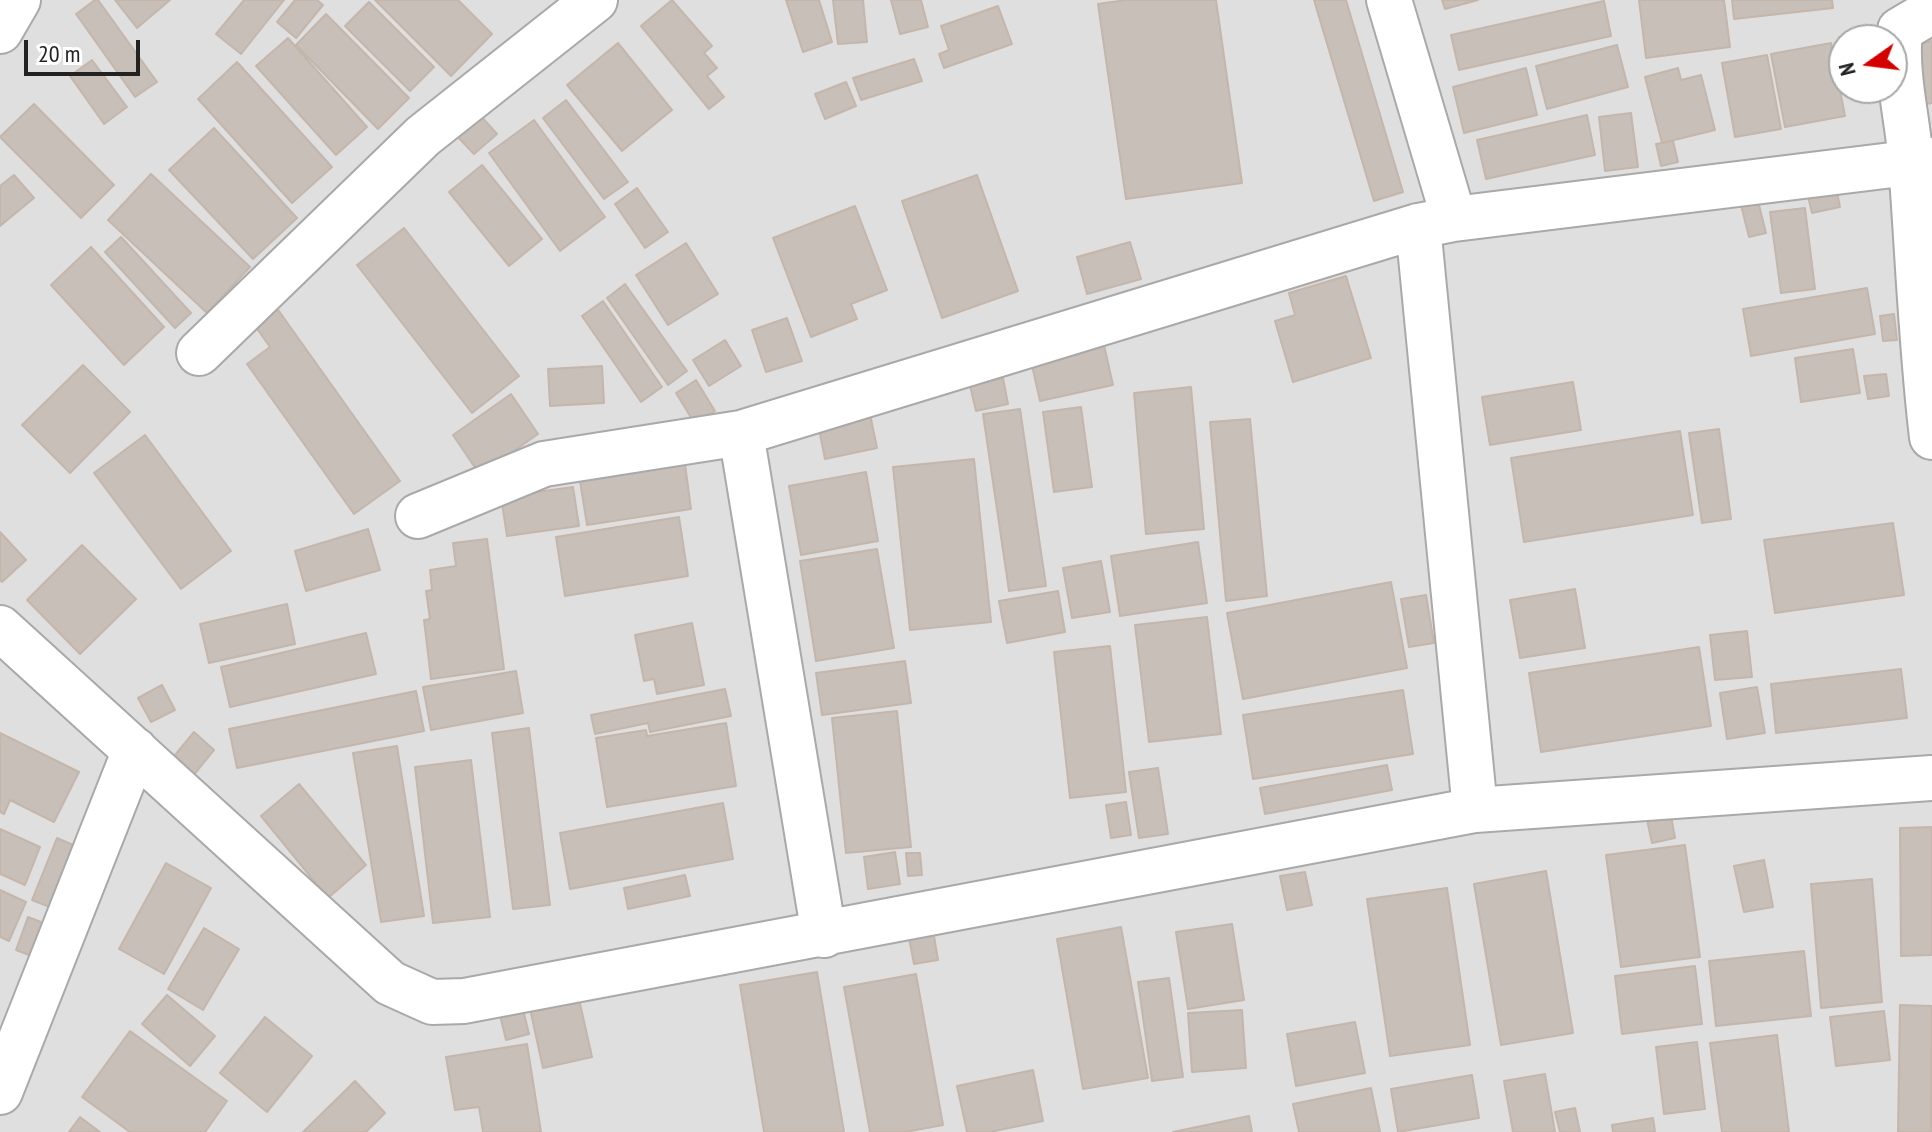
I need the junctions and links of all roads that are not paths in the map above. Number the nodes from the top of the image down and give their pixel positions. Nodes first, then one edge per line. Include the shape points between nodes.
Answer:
1 (18, 0) edge
2 (595, 0) edge
3 (1389, 0) edge
4 (1932, 11) edge
5 (0, 31) edge
6 (1922, 160) edge
7 (1436, 223) junction
8 (199, 353) dead end
9 (1928, 372) edge
10 (741, 433) junction
11 (1932, 437) edge
12 (418, 516) dead end
13 (0, 628) edge
14 (135, 750) junction
15 (1932, 778) edge
16 (1475, 810) junction
17 (824, 935) junction
18 (0, 1092) edge

1 - 5 street
2 - 8 street via 423,136
3 - 7 street
4 - 6 street via 1900,30 1898,50
6 - 7 street
6 - 9 street
7 - 10 street
7 - 16 street
9 - 11 street
10 - 12 street via 544,464
10 - 17 street
13 - 14 street
14 - 17 street via 390,983 432,1002 464,1001
14 - 18 street
15 - 16 street
16 - 17 street

